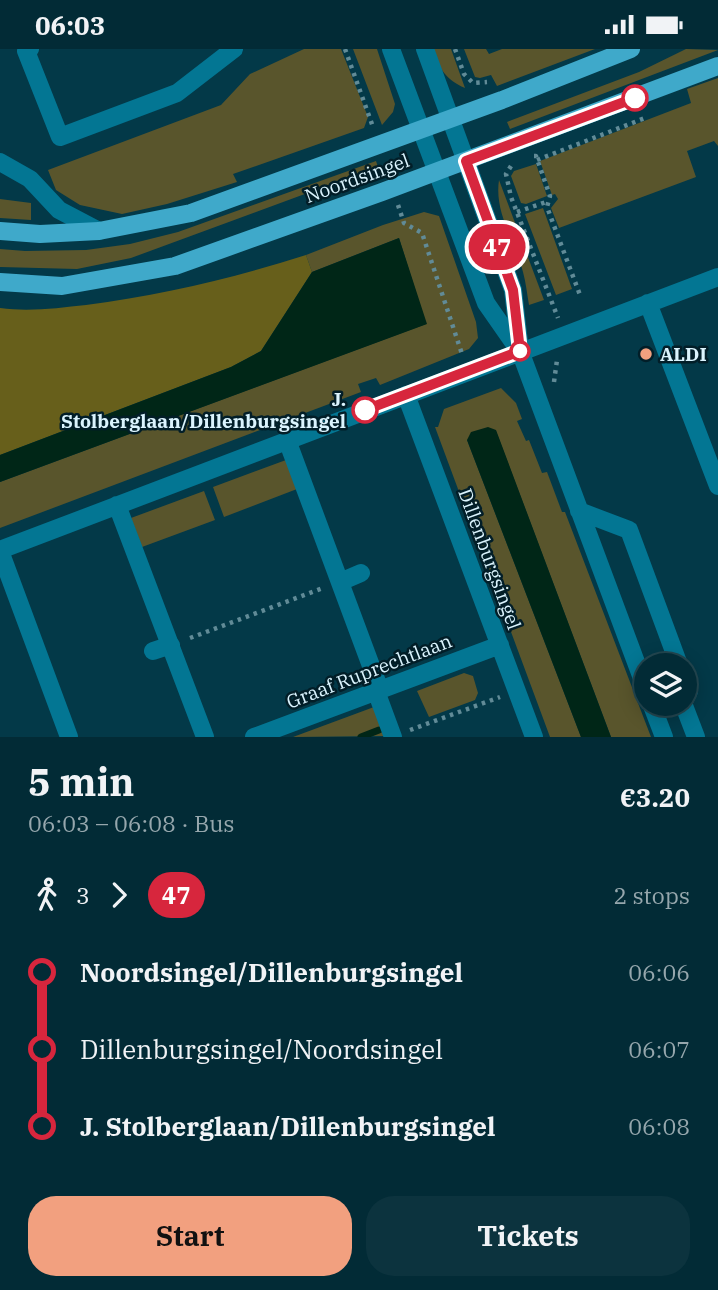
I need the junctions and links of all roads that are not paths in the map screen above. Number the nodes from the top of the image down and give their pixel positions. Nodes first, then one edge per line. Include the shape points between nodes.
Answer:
1 (30, 49) edge
2 (234, 49) edge
3 (391, 49) edge
4 (425, 49) edge
5 (631, 49) edge
6 (718, 66) edge
7 (452, 118) junction
8 (421, 129) junction
9 (466, 161) junction
10 (0, 162) edge
11 (438, 171) junction
12 (0, 231) edge
13 (99, 231) junction
14 (718, 277) edge
15 (0, 282) edge
16 (649, 303) junction
17 (520, 351) junction
18 (406, 395) junction
19 (287, 440) junction
20 (718, 487) edge
21 (117, 505) junction
22 (579, 511) junction
23 (0, 550) edge
24 (361, 573) dead end
25 (340, 582) junction
26 (170, 645) junction
27 (500, 645) junction
28 (153, 651) dead end
29 (675, 653) edge
30 (634, 657) edge
31 (378, 690) junction
32 (656, 716) edge
33 (69, 737) edge
34 (205, 737) edge
35 (254, 737) edge
36 (393, 737) edge
37 (534, 737) edge
38 (664, 737) edge

1 - 2 street via 26,51 60,137 177,93
3 - 8 street
4 - 7 street
5 - 7 main road, Noordsingel
6 - 9 main road, Noordsingel via 511,153
7 - 8 main road, Noordsingel
7 - 9 street
8 - 11 street
8 - 13 main road, Noordsingel via 191,213
9 - 11 main road, Noordsingel
9 - 17 street via 513,290
10 - 13 street via 30,179 59,211
11 - 15 main road, Noordsingel via 175,266 62,286
11 - 17 street via 486,303
12 - 13 main road, Noordsingel
14 - 16 street
16 - 17 street
16 - 20 street
17 - 18 street
17 - 22 street
18 - 19 street
18 - 27 street, Dillenburgsingel
19 - 21 street
19 - 25 street
21 - 23 street
21 - 26 street
22 - 29 street via 629,530
22 - 30 street
23 - 33 street
24 - 25 street
25 - 31 street
26 - 28 street
26 - 34 street
27 - 31 street, Graaf Ruprechtlaan
27 - 37 street, Dillenburgsingel
31 - 35 street, Graaf Ruprechtlaan
31 - 36 street
32 - 38 street

